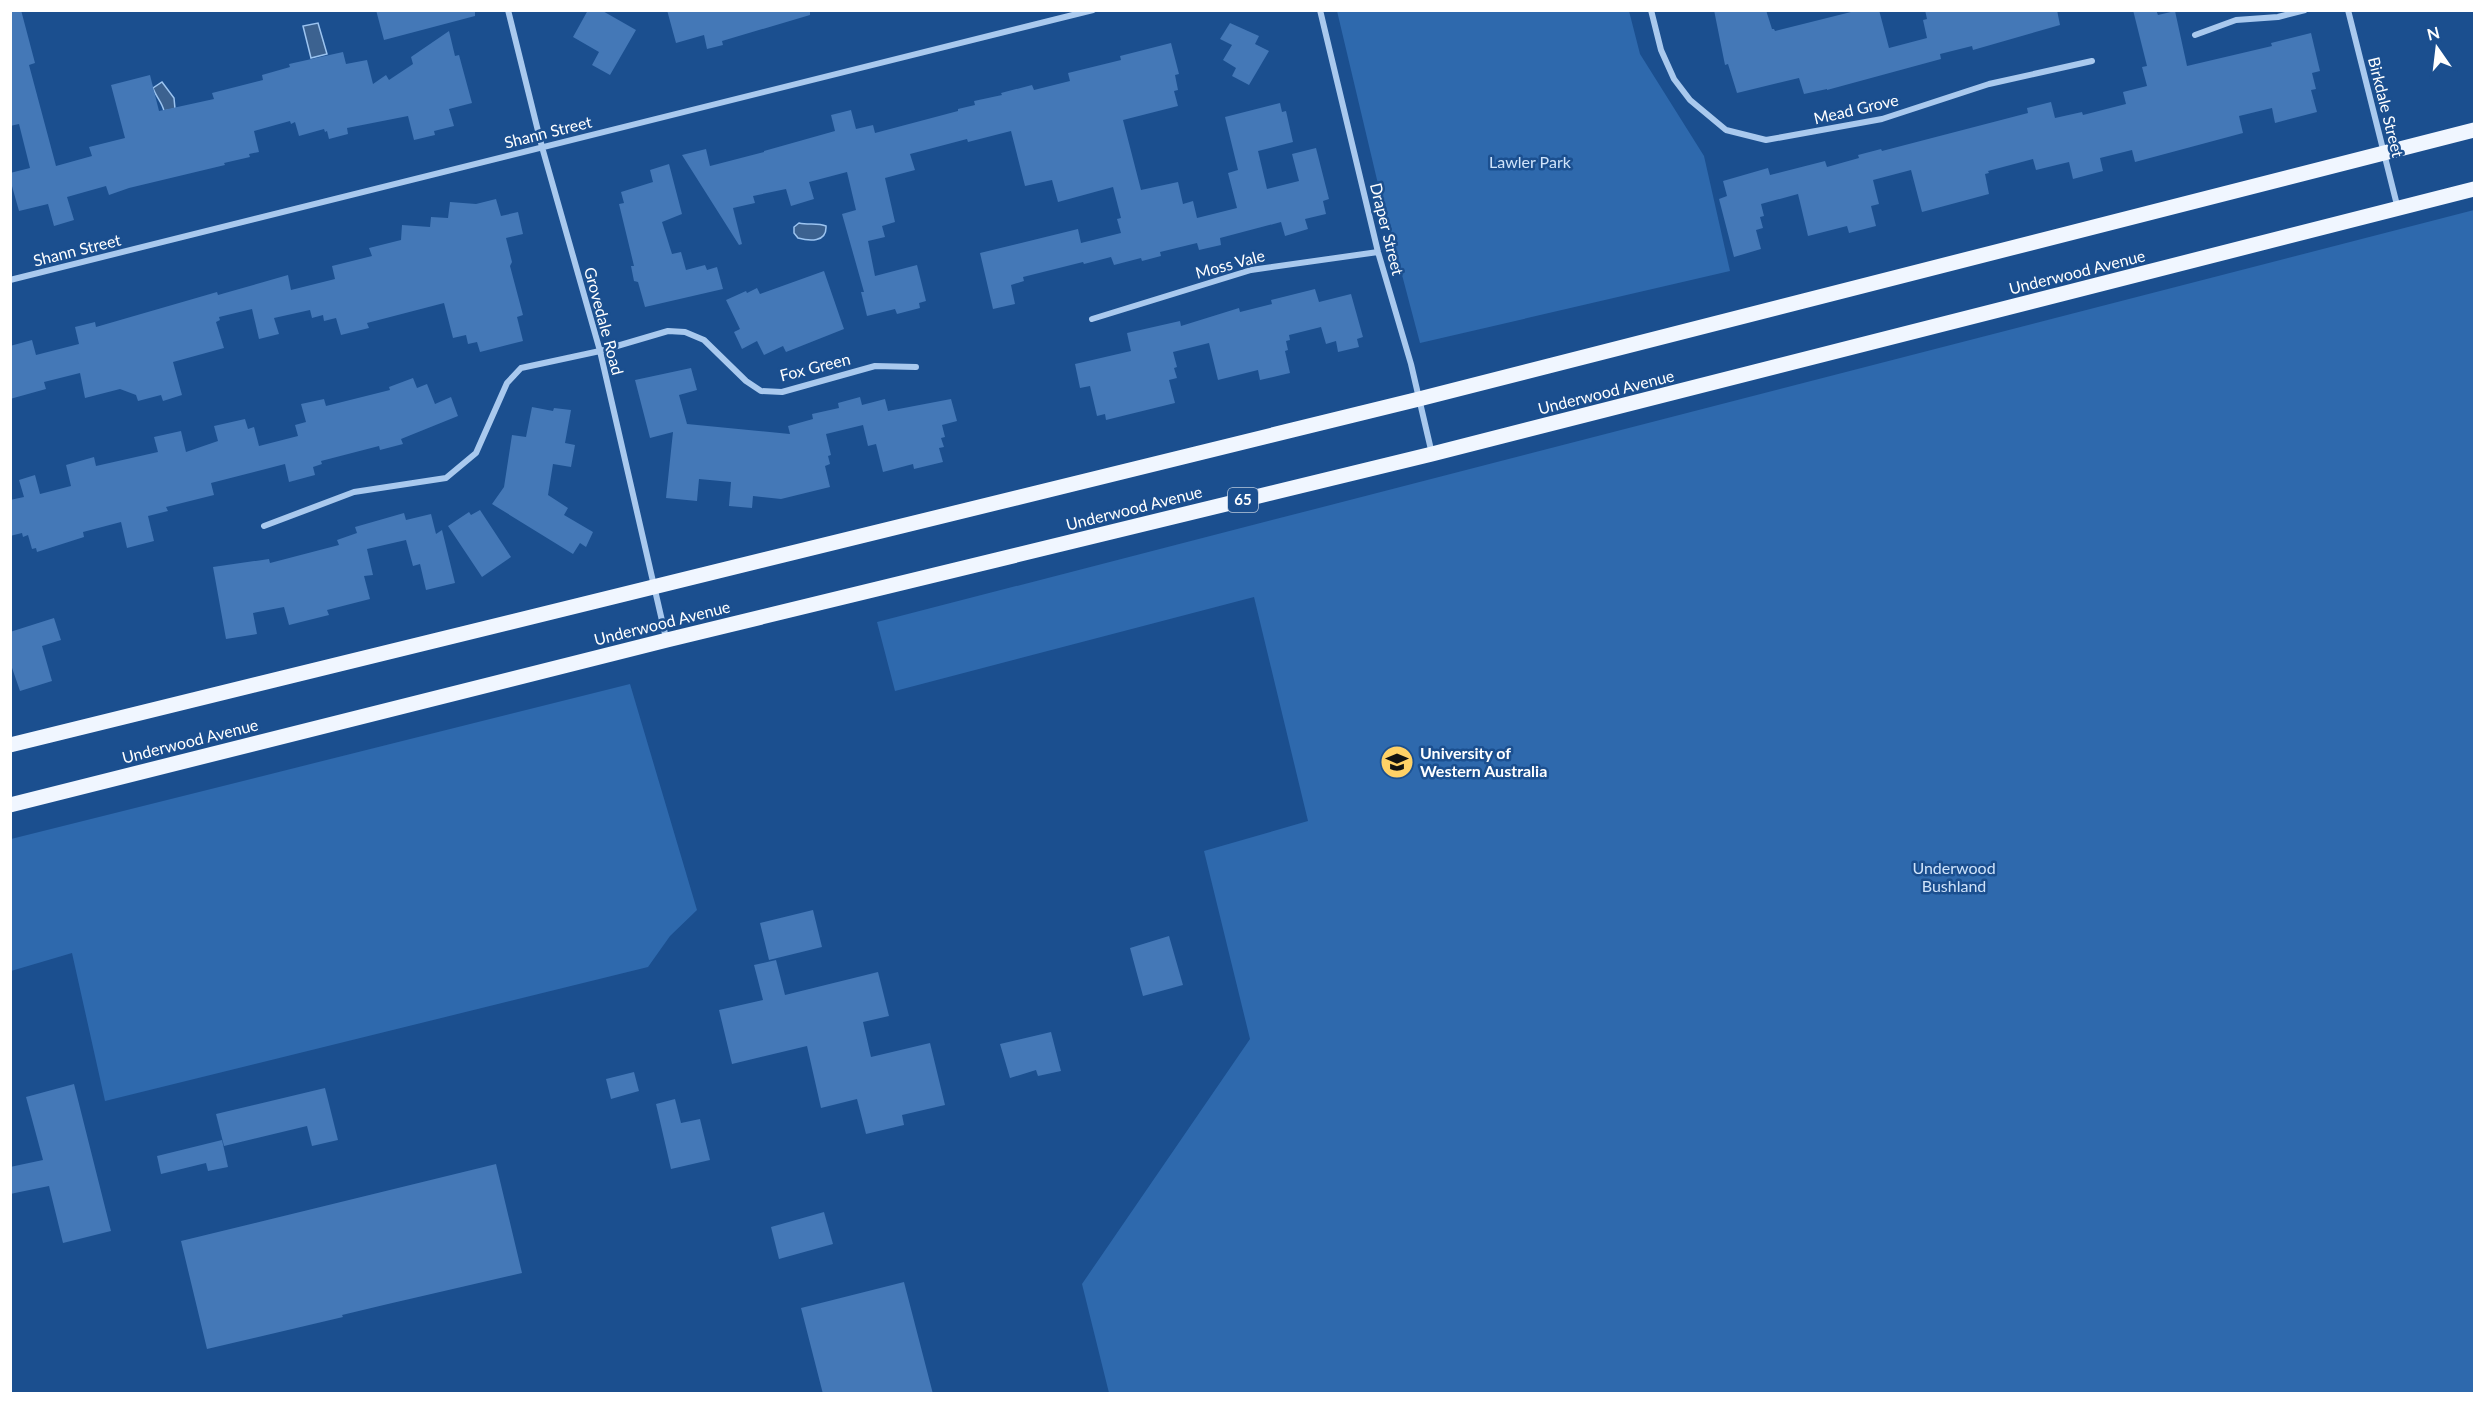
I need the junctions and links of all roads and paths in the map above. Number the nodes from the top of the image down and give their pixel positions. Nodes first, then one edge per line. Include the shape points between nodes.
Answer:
1 (508, 10) edge
2 (1093, 10) edge
3 (1320, 10) edge
4 (1651, 10) edge
5 (2305, 10) edge
6 (2348, 10) edge
7 (2195, 35) dead end
8 (2092, 61) dead end
9 (2475, 130) edge
10 (542, 147) junction
11 (2384, 154) junction
12 (2475, 189) edge
13 (2398, 209) junction
14 (1378, 252) junction
15 (10, 280) edge
16 (1092, 319) dead end
17 (600, 351) junction
18 (916, 367) dead end
19 (1419, 399) junction
20 (1432, 454) junction
21 (264, 526) dead end
22 (654, 586) junction
23 (667, 640) junction
24 (10, 745) edge
25 (10, 805) edge

1 - 10 street, Grovedale Road
2 - 10 street, Shann Street
3 - 14 street, Draper Street
4 - 8 street, Mead Grove via 1661,50 1674,79 1690,100 1726,130 1766,140 1882,119 1989,84
5 - 7 street via 2278,17 2236,20
6 - 11 street, Birkdale Street
9 - 11 main road
10 - 15 street, Shann Street
10 - 17 street, Grovedale Road
11 - 13 street, Birkdale Street
11 - 19 main road
12 - 13 main road, Underwood Avenue / 65
13 - 20 main road, Underwood Avenue / 65
14 - 16 street, Moss Vale via 1251,270
14 - 19 street, Draper Street
17 - 18 street, Fox Green via 668,331 685,332 704,340 746,381 761,390 782,392 875,366
17 - 21 street, Fox Green via 521,368 507,383 476,453 446,478 354,492
17 - 22 street, Grovedale Road
19 - 20 street, Draper Street
19 - 22 main road
20 - 23 main road, Underwood Avenue / 65
22 - 23 street, Grovedale Road
22 - 24 main road
23 - 25 main road, Underwood Avenue / 65

